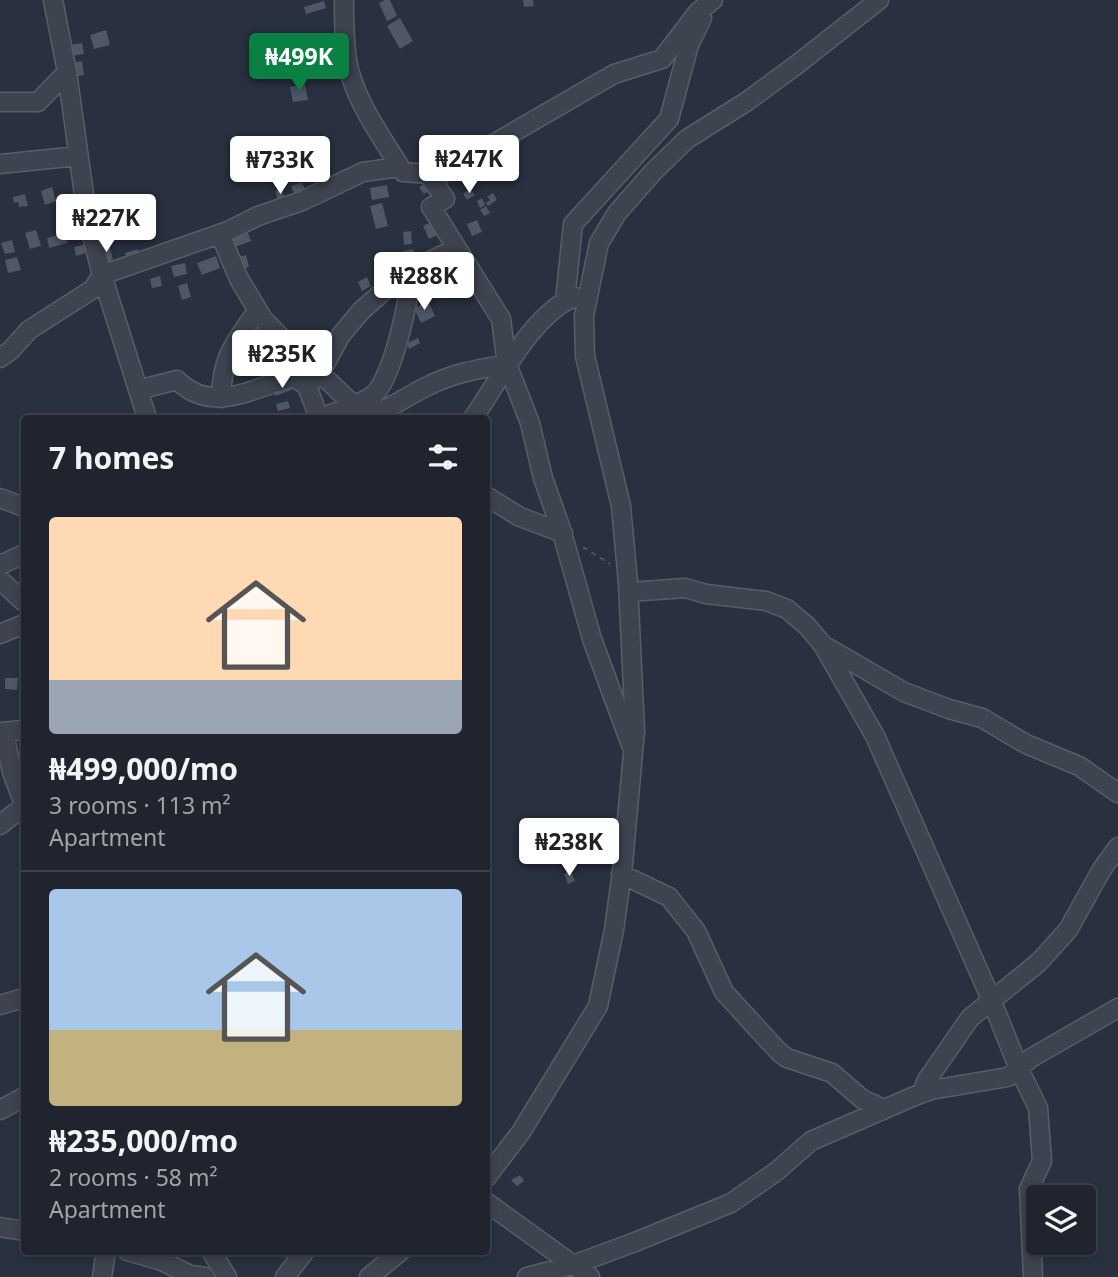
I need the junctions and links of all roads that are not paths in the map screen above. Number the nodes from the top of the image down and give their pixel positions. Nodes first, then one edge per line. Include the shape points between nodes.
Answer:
1 (52, 0) edge
2 (344, 0) edge
3 (879, 0) edge
4 (711, 2) edge
5 (67, 72) junction
6 (0, 102) edge
7 (78, 156) junction
8 (0, 164) edge
9 (403, 172) junction
10 (428, 174) junction
11 (220, 234) junction
12 (455, 248) junction
13 (127, 267) junction
14 (411, 270) junction
15 (102, 275) junction
16 (589, 293) junction
17 (565, 301) junction
18 (110, 302) junction
19 (257, 311) junction
20 (0, 358) edge
21 (507, 364) junction
22 (320, 373) junction
23 (307, 386) junction
24 (138, 390) junction
25 (221, 398) junction
26 (362, 413) edge
27 (146, 415) edge
28 (320, 415) edge
29 (475, 415) edge
30 (0, 498) edge
31 (490, 498) edge
32 (21, 506) edge
33 (564, 537) junction
34 (21, 555) edge
35 (0, 565) edge
36 (0, 580) edge
37 (628, 584) junction
38 (21, 599) edge
39 (21, 625) edge
40 (0, 634) edge
41 (823, 645) junction
42 (21, 730) edge
43 (2, 733) edge
44 (634, 753) junction
45 (1118, 793) edge
46 (21, 797) edge
47 (21, 808) edge
48 (0, 825) edge
49 (1118, 847) edge
50 (621, 874) junction
51 (21, 999) edge
52 (991, 999) junction
53 (0, 1005) edge
54 (1118, 1008) edge
55 (1019, 1069) junction
56 (922, 1093) junction
57 (21, 1099) edge
58 (884, 1109) junction
59 (0, 1110) edge
60 (490, 1173) edge
61 (490, 1205) edge
62 (0, 1227) edge
63 (21, 1230) edge
64 (105, 1255) edge
65 (141, 1255) edge
66 (213, 1255) edge
67 (301, 1255) edge
68 (396, 1255) edge
69 (573, 1265) junction
70 (102, 1277) edge
71 (205, 1277) edge
72 (227, 1277) edge
73 (285, 1277) edge
74 (369, 1277) edge
75 (527, 1277) edge
76 (590, 1277) edge
77 (1033, 1277) edge

1 - 5 street
2 - 9 street via 351,75
3 - 16 street via 746,102 687,139 653,172 617,213 599,243
4 - 10 street via 662,59 614,74 457,165
4 - 17 street via 689,45 669,118 573,224
5 - 6 street via 38,102
5 - 7 street
7 - 8 street
7 - 15 street
9 - 10 street
9 - 11 street via 400,167 363,173
10 - 12 street via 445,199 431,207
11 - 13 street
11 - 19 street
12 - 14 street
12 - 21 street via 501,319
13 - 15 street
13 - 18 street
14 - 22 street via 361,311
14 - 26 street via 411,289 395,353 385,379
15 - 18 street
15 - 20 street via 93,289 29,330
16 - 17 street
16 - 37 street via 584,356 621,506
17 - 21 street
18 - 24 street
19 - 22 street
19 - 25 street via 228,352
21 - 26 street via 452,375 383,413
21 - 29 street
21 - 33 street
22 - 23 street
22 - 26 street
23 - 25 street via 293,377
23 - 28 street
24 - 25 street via 177,380 201,396
24 - 27 street
30 - 32 street
31 - 33 street
33 - 44 street via 592,639
34 - 35 street
36 - 38 street
37 - 41 street via 766,601 787,610
37 - 44 street
39 - 40 street
41 - 45 street via 904,692 982,718 1026,744 1079,766
41 - 52 street via 875,736
42 - 43 street
43 - 46 street
44 - 50 street
47 - 48 street
49 - 52 street via 1055,945
50 - 58 street via 669,897 696,930 723,992 779,1052 832,1073 862,1099
50 - 60 street via 598,1006 521,1132
51 - 53 street
52 - 55 street
52 - 56 street via 960,1031
54 - 55 street
55 - 56 street via 1001,1080
55 - 77 street via 1040,1114 1042,1161 1029,1189
56 - 58 street
57 - 59 street
58 - 69 street via 811,1141 732,1203
61 - 69 street
62 - 63 street
64 - 70 street
65 - 71 street
66 - 72 street
67 - 73 street
68 - 74 street
69 - 75 street
69 - 76 street

